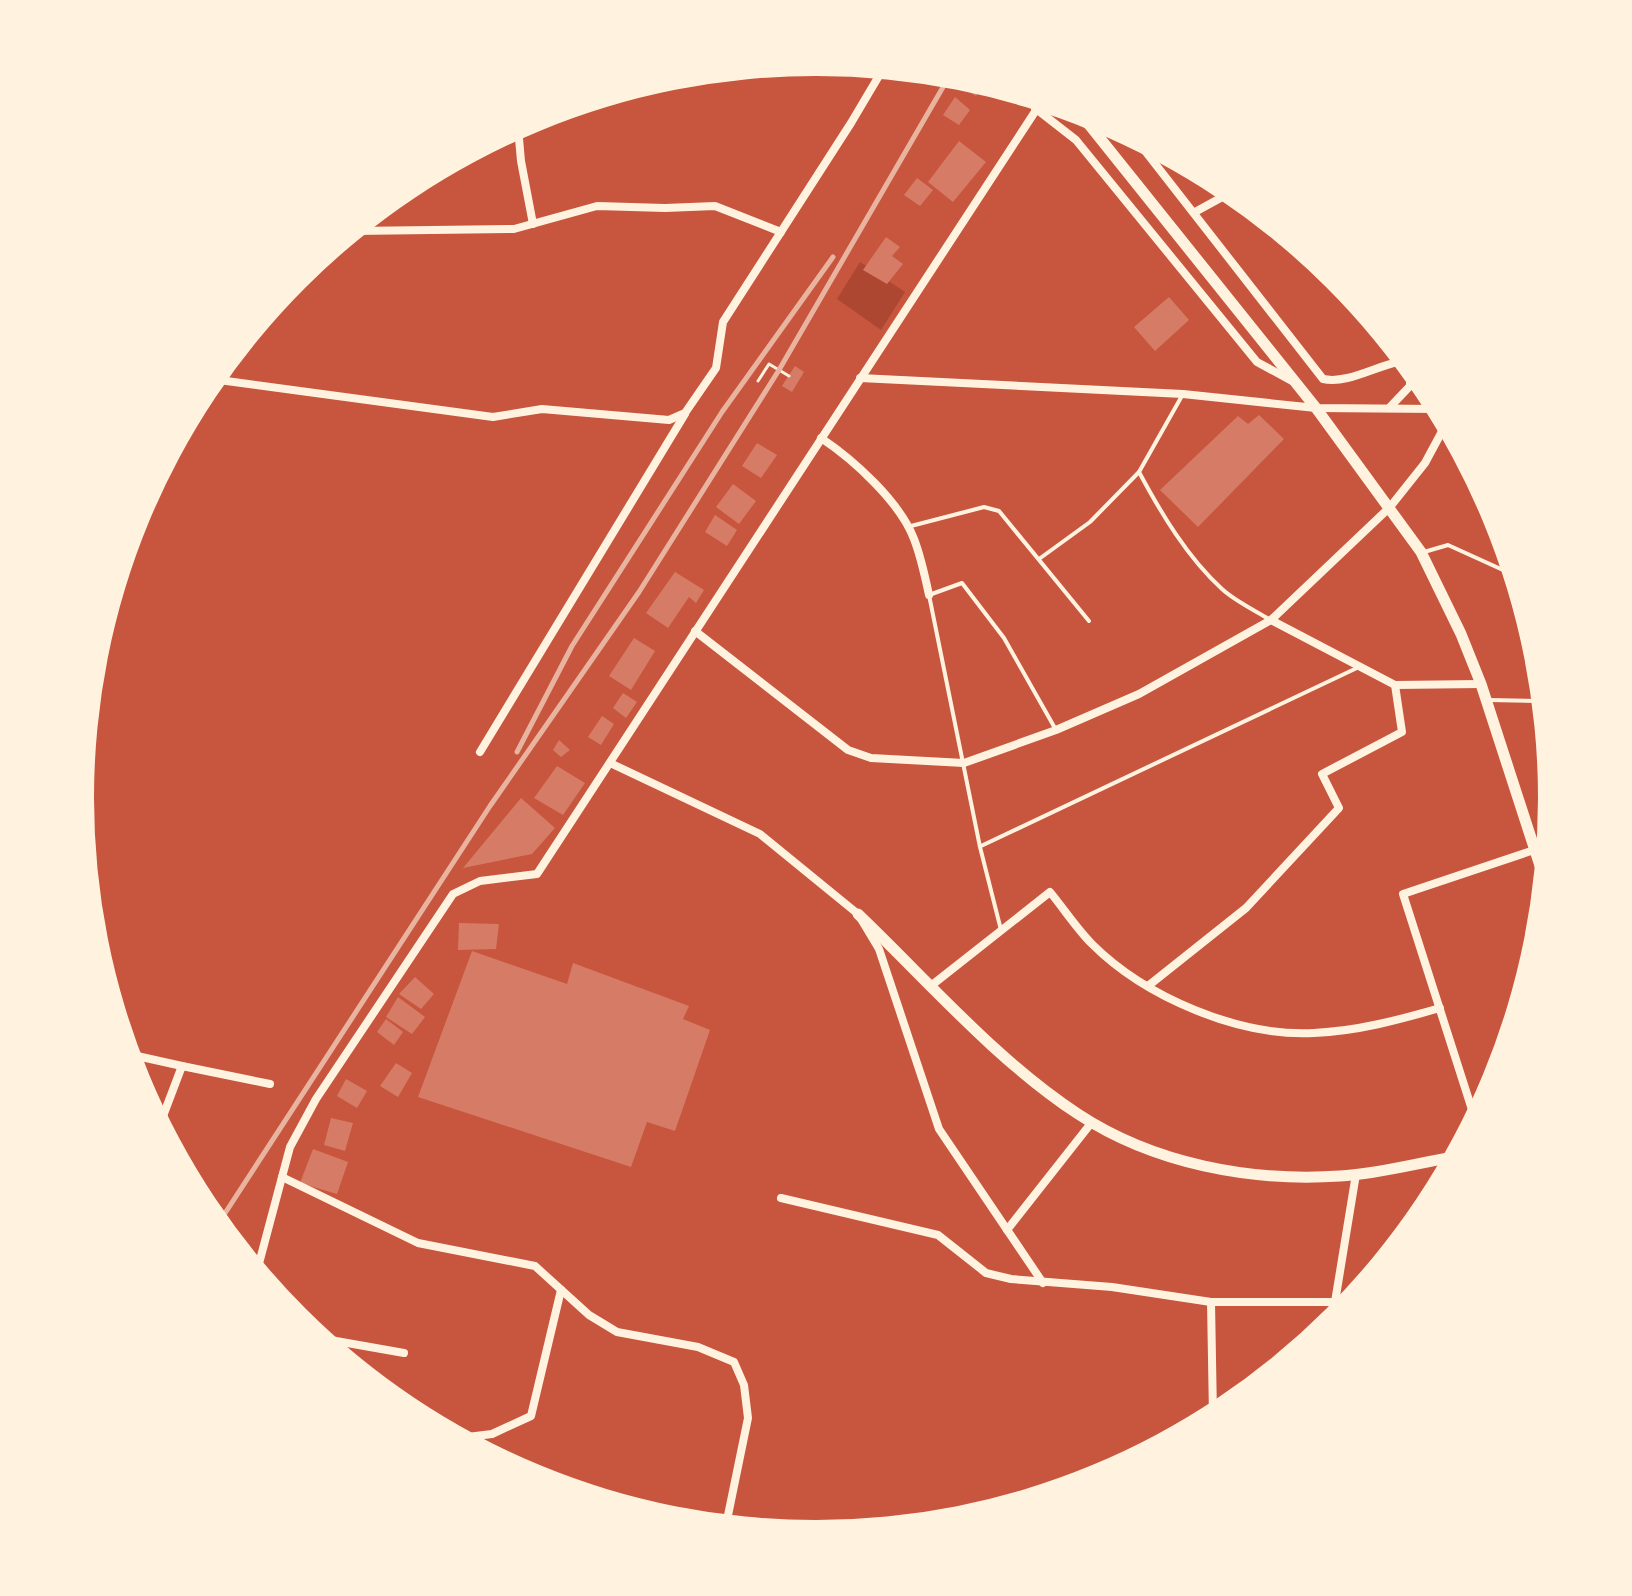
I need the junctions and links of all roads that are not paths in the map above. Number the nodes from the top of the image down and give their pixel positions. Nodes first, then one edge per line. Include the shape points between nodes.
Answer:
1 (877, 79) edge
2 (1035, 110) edge
3 (1048, 114) edge
4 (1095, 132) edge
5 (519, 140) edge
6 (1152, 160) edge
7 (1219, 199) edge
8 (1195, 212) junction
9 (533, 224) junction
10 (369, 231) edge
11 (781, 232) junction
12 (1393, 363) edge
13 (860, 378) junction
14 (227, 381) edge
15 (1296, 383) junction
16 (1409, 387) edge
17 (1183, 394) junction
18 (1390, 407) junction
19 (1316, 408) junction
20 (1423, 408) edge
21 (685, 413) junction
22 (1440, 435) edge
23 (821, 438) junction
24 (1139, 472) junction
25 (1390, 507) junction
26 (908, 527) junction
27 (1421, 552) junction
28 (1039, 559) junction
29 (1501, 569) edge
30 (929, 595) junction
31 (1271, 620) junction
32 (1089, 621) dead end
33 (695, 631) junction
34 (1359, 667) junction
35 (1481, 684) junction
36 (1395, 685) junction
37 (1486, 700) junction
38 (1531, 701) edge
39 (1056, 730) junction
40 (480, 752) dead end
41 (610, 763) junction
42 (964, 763) junction
43 (980, 847) junction
44 (1534, 850) junction
45 (1535, 854) edge
46 (858, 914) junction
47 (1001, 930) junction
48 (932, 985) junction
49 (1148, 986) junction
50 (1440, 1008) junction
51 (143, 1057) edge
52 (182, 1066) junction
53 (270, 1084) dead end
54 (1470, 1103) edge
55 (165, 1110) edge
56 (1092, 1122) junction
57 (1441, 1159) edge
58 (1356, 1174) junction
59 (282, 1177) junction
60 (781, 1198) dead end
61 (1007, 1230) junction
62 (260, 1259) edge
63 (1043, 1283) junction
64 (561, 1290) junction
65 (1335, 1300) edge
66 (1211, 1302) junction
67 (1333, 1302) edge
68 (341, 1342) edge
69 (404, 1353) dead end
70 (1213, 1401) edge
71 (477, 1435) edge
72 (728, 1515) edge

1 - 11 street
2 - 13 street
3 - 15 street via 1076,140 1257,362
4 - 15 street
5 - 9 street
6 - 8 street
7 - 8 street
8 - 12 street via 1323,379 1336,382
9 - 10 street via 514,229
9 - 11 street via 597,206 715,206
11 - 21 street via 723,322 716,368
13 - 17 street
13 - 23 street
14 - 21 street via 493,417 542,409 669,420
15 - 19 street
16 - 18 street
17 - 19 street
17 - 24 lane
18 - 19 street
18 - 20 street
19 - 25 street
21 - 40 street
22 - 25 street
23 - 26 street via 875,485
23 - 33 street
24 - 28 lane via 1090,522
24 - 31 lane via 1163,516 1206,572 1223,591
25 - 27 street
25 - 31 street
26 - 28 lane via 984,507 999,511
26 - 30 street
27 - 29 lane via 1448,545
27 - 35 street
28 - 32 lane
30 - 39 lane via 962,583 1004,638
30 - 42 lane
31 - 34 street
31 - 39 street via 1139,694
33 - 41 street
33 - 42 street via 848,750 871,758
34 - 36 street
34 - 43 lane
35 - 36 street
35 - 37 street
36 - 49 street via 1402,732 1322,774 1339,808 1246,908
37 - 38 lane
37 - 44 street
39 - 42 street
41 - 46 street via 760,834
41 - 59 street via 537,874 480,881 453,894 316,1099 290,1147
42 - 43 lane
43 - 47 lane
44 - 45 street
44 - 50 street via 1403,894
46 - 48 street
46 - 61 street via 879,949 939,1129
47 - 48 street
47 - 49 street via 1050,892 1091,943
48 - 56 street via 1025,1075
49 - 50 street via 1225,1022 1311,1033 1376,1026
50 - 54 street
51 - 52 street
52 - 53 street
52 - 55 street
56 - 58 street via 1175,1158 1226,1171
56 - 61 street
57 - 58 street
58 - 65 street
59 - 62 street
59 - 64 street via 418,1243 535,1266
60 - 63 street via 938,1235 986,1273
61 - 63 street
63 - 66 street
64 - 71 street via 531,1416
64 - 72 street via 617,1332 698,1347 734,1362 744,1385 748,1418
66 - 67 street
66 - 70 street
68 - 69 street

